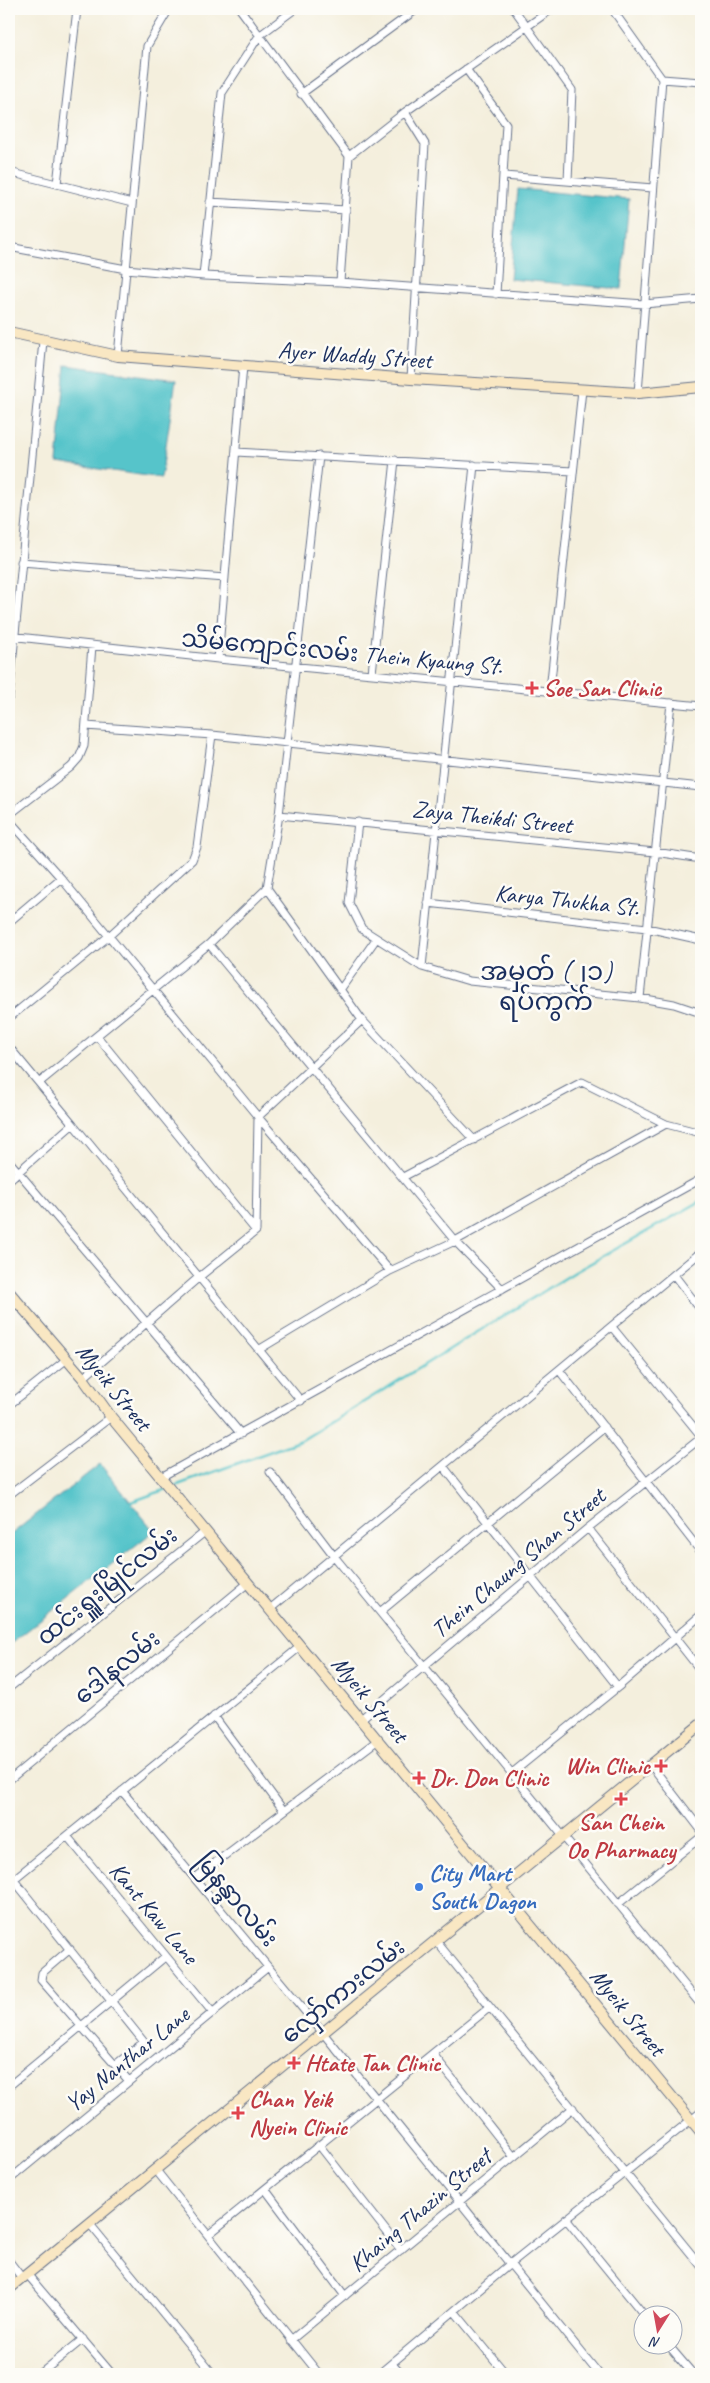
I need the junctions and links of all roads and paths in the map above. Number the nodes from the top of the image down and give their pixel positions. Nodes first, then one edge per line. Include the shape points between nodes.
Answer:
1 (77, 9) edge
2 (169, 9) edge
3 (240, 9) edge
4 (295, 9) edge
5 (417, 9) edge
6 (514, 9) edge
7 (552, 9) edge
8 (612, 9) edge
9 (527, 26) junction
10 (259, 36) junction
11 (466, 70) junction
12 (662, 79) junction
13 (701, 82) edge
14 (302, 94) junction
15 (405, 112) junction
16 (349, 156) junction
17 (9, 172) edge
18 (504, 176) junction
19 (568, 181) junction
20 (57, 184) junction
21 (653, 188) junction
22 (210, 202) junction
23 (132, 203) junction
24 (346, 210) junction
25 (9, 247) edge
26 (126, 269) junction
27 (202, 276) junction
28 (340, 282) junction
29 (416, 288) junction
30 (496, 294) junction
31 (701, 299) edge
32 (644, 304) junction
33 (9, 332) edge
34 (43, 341) junction
35 (118, 356) junction
36 (243, 366) junction
37 (412, 379) junction
38 (701, 387) edge
39 (582, 390) junction
40 (638, 393) junction
41 (236, 452) junction
42 (319, 456) junction
43 (395, 460) junction
44 (474, 465) junction
45 (573, 471) junction
46 (21, 562) junction
47 (226, 578) junction
48 (11, 636) edge
49 (92, 646) junction
50 (218, 659) junction
51 (295, 665) junction
52 (372, 673) junction
53 (452, 681) junction
54 (550, 690) junction
55 (9, 697) edge
56 (671, 704) junction
57 (701, 706) edge
58 (86, 726) junction
59 (212, 735) junction
60 (287, 743) junction
61 (444, 760) junction
62 (663, 784) junction
63 (701, 788) edge
64 (9, 815) edge
65 (279, 815) junction
66 (9, 820) edge
67 (358, 822) junction
68 (436, 830) junction
69 (655, 852) junction
70 (701, 859) edge
71 (61, 878) junction
72 (267, 888) junction
73 (428, 904) junction
74 (9, 922) edge
75 (648, 928) junction
76 (109, 936) junction
77 (376, 939) junction
78 (701, 940) edge
79 (209, 944) junction
80 (422, 967) junction
81 (153, 990) junction
82 (340, 990) junction
83 (640, 998) junction
84 (701, 1013) edge
85 (9, 1018) edge
86 (362, 1020) junction
87 (97, 1036) junction
88 (9, 1047) edge
89 (312, 1067) junction
90 (40, 1082) junction
91 (258, 1117) junction
92 (73, 1124) junction
93 (666, 1124) junction
94 (701, 1133) edge
95 (474, 1140) junction
96 (9, 1161) edge
97 (17, 1172) junction
98 (403, 1177) junction
99 (701, 1179) edge
100 (9, 1180) edge
101 (256, 1231) junction
102 (455, 1241) junction
103 (701, 1252) edge
104 (390, 1271) junction
105 (674, 1275) junction
106 (198, 1278) junction
107 (502, 1289) junction
108 (9, 1292) edge
109 (18, 1303) junction
110 (9, 1309) edge
111 (701, 1310) edge
112 (146, 1322) junction
113 (612, 1326) junction
114 (260, 1349) junction
115 (67, 1359) junction
116 (559, 1370) junction
117 (83, 1378) junction
118 (301, 1401) junction
119 (9, 1405) edge
120 (111, 1416) junction
121 (604, 1427) junction
122 (240, 1434) junction
123 (701, 1437) edge
124 (443, 1466) junction
125 (270, 1472) dead end
126 (161, 1477) junction
127 (647, 1482) junction
128 (9, 1495) edge
129 (488, 1523) junction
130 (588, 1528) junction
131 (206, 1531) junction
132 (701, 1552) edge
133 (334, 1556) junction
134 (531, 1576) junction
135 (248, 1583) junction
136 (270, 1609) junction
137 (380, 1612) junction
138 (701, 1615) edge
139 (674, 1638) junction
140 (301, 1646) junction
141 (424, 1666) junction
142 (701, 1671) edge
143 (618, 1687) junction
144 (9, 1688) edge
145 (214, 1716) junction
146 (361, 1719) junction
147 (701, 1724) edge
148 (378, 1740) junction
149 (651, 1765) junction
150 (511, 1774) junction
151 (9, 1780) edge
152 (122, 1791) junction
153 (284, 1811) junction
154 (701, 1830) edge
155 (66, 1836) junction
156 (701, 1836) edge
157 (563, 1837) junction
158 (195, 1878) junction
159 (11, 1881) edge
160 (500, 1888) junction
161 (618, 1904) junction
162 (436, 1941) junction
163 (70, 1949) junction
164 (166, 1956) junction
165 (268, 1967) junction
166 (112, 2001) junction
167 (701, 2004) edge
168 (490, 2007) junction
169 (212, 2013) junction
170 (82, 2025) junction
171 (323, 2033) junction
172 (433, 2054) junction
173 (115, 2065) junction
174 (129, 2081) junction
175 (9, 2086) edge
176 (376, 2099) junction
177 (573, 2108) junction
178 (701, 2112) edge
179 (691, 2120) junction
180 (701, 2132) edge
181 (319, 2145) junction
182 (514, 2157) junction
183 (155, 2169) junction
184 (623, 2173) junction
185 (9, 2180) edge
186 (265, 2189) junction
187 (460, 2202) junction
188 (566, 2219) junction
189 (89, 2223) junction
190 (208, 2235) junction
191 (401, 2250) junction
192 (9, 2262) edge
193 (510, 2264) junction
194 (701, 2266) edge
195 (24, 2276) junction
196 (9, 2289) edge
197 (345, 2296) junction
198 (637, 2306) edge
199 (455, 2312) junction
200 (83, 2339) junction
201 (292, 2340) junction
202 (678, 2356) edge
203 (392, 2363) junction
204 (40, 2374) edge
205 (112, 2374) edge
206 (213, 2374) edge
207 (319, 2374) edge
208 (379, 2374) edge
209 (402, 2374) edge
210 (506, 2374) edge
211 (599, 2374) edge
212 (693, 2374) edge

1 - 20 street
2 - 23 street via 147,46
3 - 10 street
4 - 10 street
5 - 14 street
6 - 9 street
7 - 9 street
8 - 12 street
9 - 11 street
9 - 19 street via 572,90
10 - 14 street
10 - 22 street via 222,93
11 - 15 street
11 - 18 street via 506,124
12 - 13 street
12 - 21 street
14 - 16 street
15 - 16 street
15 - 29 street via 425,144
16 - 24 street
17 - 20 street
18 - 19 street
18 - 30 street
19 - 21 street
20 - 23 street
21 - 32 street
22 - 24 street
22 - 27 street
23 - 26 street
24 - 28 street
25 - 26 street
26 - 27 street
26 - 35 street
27 - 28 street
28 - 29 street
29 - 30 street
29 - 37 street
30 - 32 street
31 - 32 street
32 - 40 street
33 - 34 street, Ayer Waddy Street
34 - 35 street, Ayer Waddy Street
34 - 46 street
35 - 36 street, Ayer Waddy Street
36 - 37 street, Ayer Waddy Street
36 - 41 street
37 - 39 street, Ayer Waddy Street
38 - 40 street, Ayer Waddy Street
39 - 40 street, Ayer Waddy Street
39 - 45 street
41 - 42 street
41 - 47 street
42 - 43 street
42 - 51 street
43 - 44 street
43 - 52 street
44 - 45 street
44 - 53 street
45 - 54 street
46 - 47 street
46 - 48 street
47 - 50 street
48 - 49 street, သိမ်ကျောင်းလမ်း Thein Kyaung St.
48 - 55 street
49 - 50 street, သိမ်ကျောင်းလမ်း Thein Kyaung St.
49 - 58 street
50 - 51 street, သိမ်ကျောင်းလမ်း Thein Kyaung St.
51 - 52 street, သိမ်ကျောင်းလမ်း Thein Kyaung St.
51 - 60 street
52 - 53 street, သိမ်ကျောင်းလမ်း Thein Kyaung St.
53 - 54 street, သိမ်ကျောင်းလမ်း Thein Kyaung St.
53 - 61 street
54 - 56 street, သိမ်ကျောင်းလမ်း Thein Kyaung St.
56 - 57 street, သိမ်ကျောင်းလမ်း Thein Kyaung St.
56 - 62 street
58 - 59 street
58 - 64 street via 79,758
59 - 60 street
59 - 76 street via 197,847 192,860
60 - 61 street
60 - 65 street
61 - 62 street
61 - 68 street
62 - 63 street
62 - 69 street
65 - 67 street, Zaya Theikdi Street
65 - 72 street
66 - 71 street
67 - 68 street, Zaya Theikdi Street
67 - 77 street via 349,902 362,929
68 - 69 street, Zaya Theikdi Street
68 - 73 street
69 - 70 street, Zaya Theikdi Street
69 - 75 street
71 - 74 street
71 - 76 street
72 - 79 street
72 - 82 street
73 - 75 street, Karya Thukha St.
73 - 80 street
75 - 78 street, Karya Thukha St.
75 - 83 street
76 - 81 street
76 - 85 street
77 - 80 street
77 - 82 street
79 - 81 street
79 - 89 street
80 - 83 street via 469,982
81 - 87 street
81 - 91 street
82 - 86 street
83 - 84 street
86 - 89 street
86 - 95 street
87 - 90 street
87 - 101 street
88 - 90 street
89 - 91 street
89 - 98 street
90 - 92 street
91 - 101 street
91 - 104 street
92 - 97 street
92 - 106 street
93 - 94 street
93 - 95 street via 582,1082
93 - 102 street
95 - 98 street
96 - 97 street
97 - 100 street
97 - 112 street
98 - 102 street
99 - 107 street
101 - 106 street
102 - 104 street
102 - 107 street
103 - 105 street
104 - 114 street
105 - 111 street
105 - 113 street
106 - 112 street
106 - 114 street
107 - 118 street
108 - 109 street, Myeik Street
109 - 110 street
109 - 115 street, Myeik Street
112 - 117 street
112 - 122 street
113 - 116 street
113 - 123 street
114 - 118 street
115 - 117 street, Myeik Street
115 - 119 street
116 - 121 street
116 - 124 street
117 - 120 street, Myeik Street
118 - 122 street
120 - 126 street, Myeik Street
120 - 128 street
121 - 127 street
121 - 129 street
122 - 126 street
123 - 127 street, Thein Chaung Shan Street
124 - 129 street
124 - 133 street
125 - 133 street
126 - 131 street, Myeik Street
127 - 130 street, Thein Chaung Shan Street
127 - 132 street
129 - 134 street
129 - 137 street
130 - 134 street, Thein Chaung Shan Street
130 - 139 street
131 - 135 street, Myeik Street
131 - 144 street, ထင်းရှူးမြိုင်လမ်း
133 - 136 street
133 - 137 street
134 - 141 street, Thein Chaung Shan Street
134 - 143 street
135 - 136 street, Myeik Street
135 - 151 street, ဒေါနလမ်း
136 - 140 street, Myeik Street
137 - 141 street
138 - 139 street
139 - 142 street
139 - 143 street
140 - 145 street
140 - 146 street, Myeik Street
141 - 146 street, Thein Chaung Shan Street
141 - 150 street
143 - 150 street
145 - 152 street
145 - 153 street
146 - 148 street, Myeik Street
147 - 149 street, လှော်ကားလမ်း
148 - 153 street
148 - 160 street, Myeik Street
149 - 154 street
149 - 157 street, လှော်ကားလမ်း
150 - 157 street
152 - 155 street
152 - 158 street, မြနန္ဒာလမ်း
153 - 158 street
155 - 159 street
155 - 164 street, Kant Kaw Lane
156 - 161 street
157 - 160 street, လှော်ကားလမ်း
157 - 161 street
158 - 165 street, မြနန္ဒာလမ်း
159 - 163 street
160 - 162 street, လှော်ကားလမ်း
160 - 179 street, Myeik Street
161 - 167 street
162 - 168 street
162 - 171 street, လှော်ကားလမ်း
163 - 166 street
163 - 170 street via 42,1973 42,1980
164 - 166 street
164 - 169 street, Kant Kaw Lane
165 - 169 street, Yay Nanthar Lane
165 - 171 street, မြနန္ဒာလမ်း
166 - 170 street
166 - 173 street via 144,2042
168 - 172 street
168 - 177 street
169 - 174 street, Yay Nanthar Lane
170 - 173 street
170 - 175 street
171 - 176 street, မြနန္ဒာလမ်း
171 - 183 street, လှော်ကားလမ်း
172 - 176 street
172 - 182 street
173 - 174 street
174 - 185 street, Yay Nanthar Lane
176 - 181 street
176 - 187 street, မြနန္ဒာလမ်း
177 - 182 street, Khaing Thazin Street
177 - 184 street
178 - 179 street
179 - 180 street, Myeik Street
179 - 184 street
181 - 186 street
181 - 191 street
182 - 187 street, Khaing Thazin Street
183 - 189 street, လှော်ကားလမ်း
183 - 190 street
184 - 188 street
184 - 194 street
186 - 190 street
186 - 197 street
187 - 191 street, Khaing Thazin Street
187 - 193 street, မြနန္ဒာလမ်း
188 - 193 street
188 - 198 street
189 - 195 street, လှော်ကားလမ်း
189 - 206 street
190 - 201 street
191 - 197 street, Khaing Thazin Street
192 - 195 street
193 - 199 street
193 - 211 street, မြနန္ဒာလမ်း
195 - 196 street, လှော်ကားလမ်း
195 - 200 street
197 - 201 street, Khaing Thazin Street
199 - 203 street
199 - 210 street
200 - 204 street
200 - 205 street
201 - 207 street
202 - 212 street
203 - 208 street
203 - 209 street

